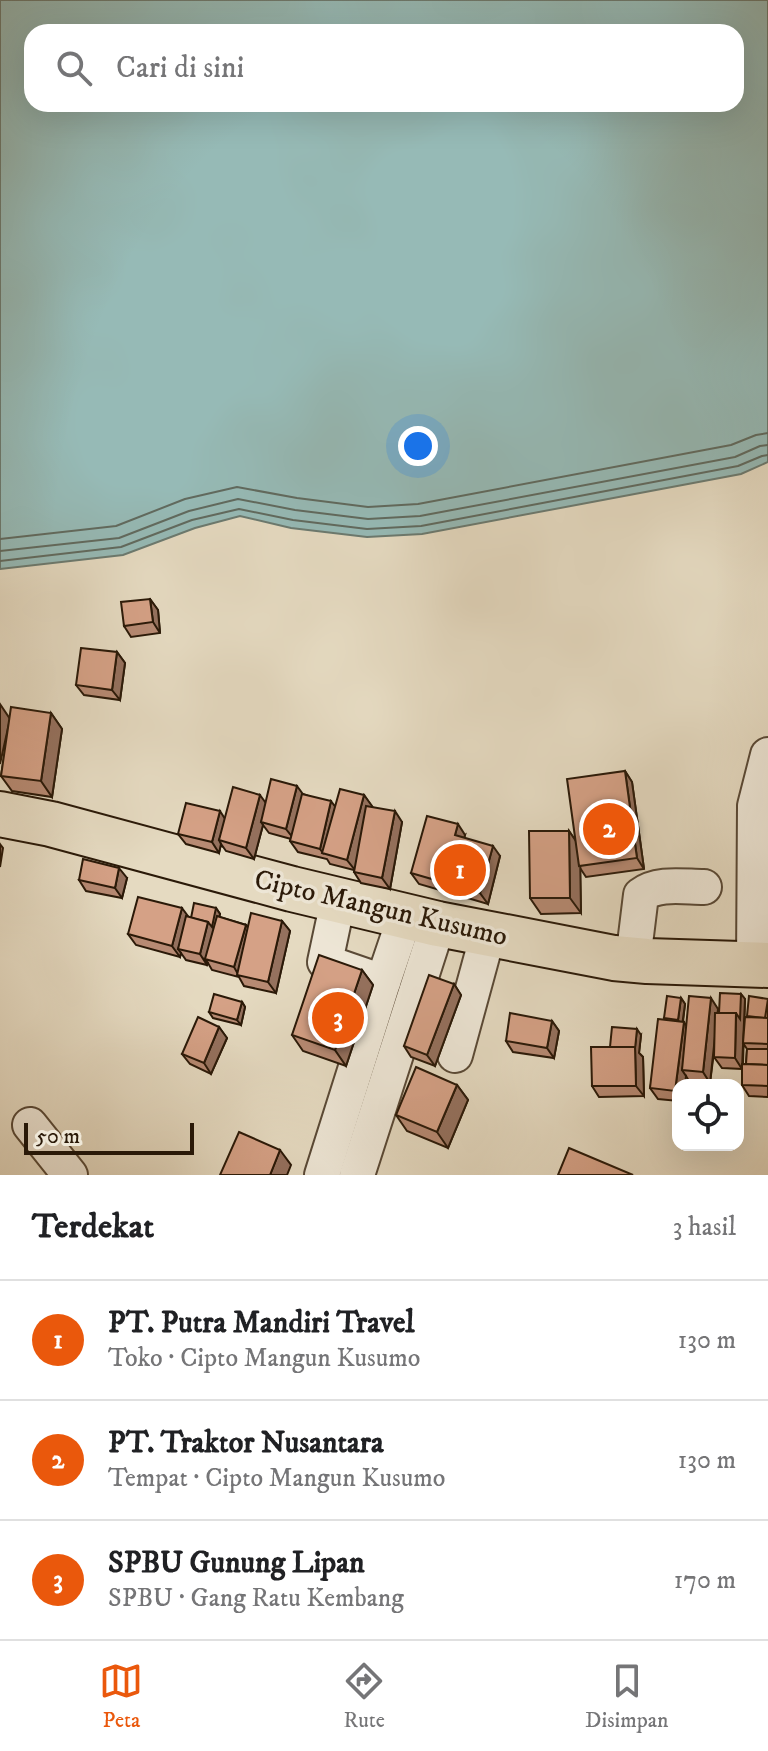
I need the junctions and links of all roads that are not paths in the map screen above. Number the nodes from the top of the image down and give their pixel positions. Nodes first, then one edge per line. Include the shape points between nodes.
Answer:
1 (768, 755) edge
2 (0, 814) edge
3 (704, 887) dead end
4 (338, 901) junction
5 (422, 920) junction
6 (488, 934) junction
7 (633, 960) junction
8 (761, 964) edge
9 (383, 982) junction
10 (455, 1055) dead end
11 (30, 1125) dead end
12 (70, 1175) edge
13 (322, 1175) edge
14 (357, 1175) edge

1 - 8 street via 755,806
2 - 4 highway, Cipto Mangun Kusumo
3 - 7 street via 658,887 641,895
4 - 5 highway, Cipto Mangun Kusumo
4 - 9 street via 325,962
5 - 6 highway, Cipto Mangun Kusumo
5 - 9 street
5 - 14 street
6 - 7 highway, Cipto Mangun Kusumo
6 - 10 street
7 - 8 highway, Cipto Mangun Kusumo
9 - 13 street
11 - 12 street

